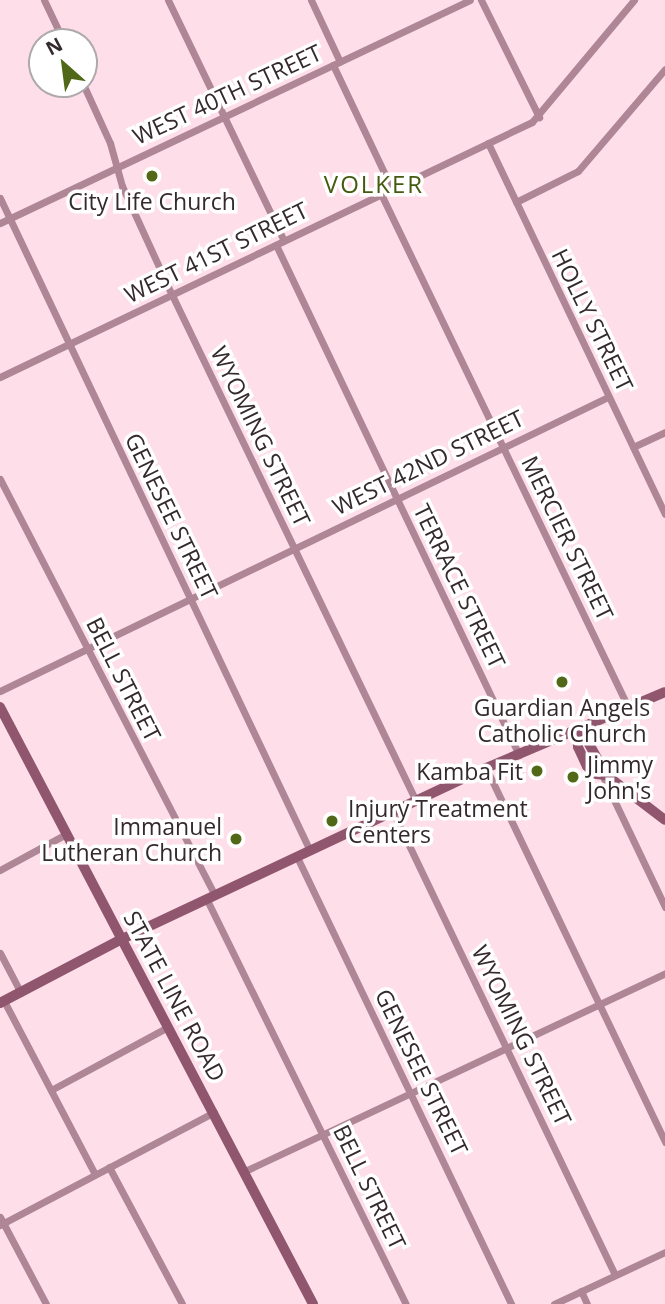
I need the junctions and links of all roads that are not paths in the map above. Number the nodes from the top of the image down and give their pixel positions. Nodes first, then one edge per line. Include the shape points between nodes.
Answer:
1 (44, 0) edge
2 (168, 0) edge
3 (311, 0) edge
4 (470, 0) edge
5 (481, 0) edge
6 (634, 0) edge
7 (57, 28) edge
8 (337, 63) junction
9 (665, 69) edge
10 (89, 98) edge
11 (225, 116) junction
12 (539, 117) junction
13 (488, 143) junction
14 (117, 168) junction
15 (392, 189) junction
16 (381, 194) junction
17 (0, 198) edge
18 (516, 202) junction
19 (10, 218) junction
20 (0, 223) edge
21 (284, 241) junction
22 (276, 245) junction
23 (172, 295) junction
24 (68, 345) junction
25 (0, 377) edge
26 (608, 397) junction
27 (665, 432) edge
28 (503, 447) junction
29 (633, 447) junction
30 (0, 479) edge
31 (396, 499) junction
32 (665, 514) edge
33 (293, 548) junction
34 (190, 597) junction
35 (86, 647) junction
36 (0, 691) edge
37 (665, 692) edge
38 (0, 707) edge
39 (629, 709) junction
40 (577, 732) junction
41 (519, 755) junction
42 (486, 768) junction
43 (606, 775) junction
44 (416, 801) junction
45 (393, 812) junction
46 (665, 820) edge
47 (66, 834) junction
48 (310, 851) junction
49 (297, 857) junction
50 (0, 870) edge
51 (211, 898) junction
52 (665, 907) edge
53 (120, 940) junction
54 (0, 953) edge
55 (665, 974) edge
56 (21, 993) junction
57 (2, 1002) edge
58 (600, 1004) junction
59 (168, 1027) junction
60 (508, 1048) junction
61 (51, 1090) junction
62 (411, 1093) junction
63 (214, 1112) junction
64 (323, 1135) junction
65 (665, 1142) edge
66 (109, 1167) junction
67 (245, 1171) junction
68 (95, 1174) junction
69 (1, 1221) edge
70 (664, 1255) edge
71 (615, 1275) junction
72 (581, 1291) junction
73 (46, 1304) edge
74 (181, 1304) edge
75 (313, 1304) edge
76 (406, 1304) edge
77 (511, 1304) edge
78 (554, 1304) edge
79 (587, 1304) edge

1 - 7 street
2 - 11 street
3 - 8 street
4 - 8 street, WEST 40TH STREET
5 - 12 street
6 - 12 street, WEST 41ST STREET
8 - 11 street, WEST 40TH STREET
8 - 15 street
9 - 18 street via 578,171
10 - 14 street, WYOMING STREET
11 - 14 street, WEST 40TH STREET
11 - 21 street
12 - 13 street, WEST 41ST STREET
13 - 15 street, WEST 41ST STREET
13 - 18 street, HOLLY STREET
14 - 19 street, WEST 40TH STREET
14 - 23 street, WYOMING STREET
15 - 16 street, WEST 41ST STREET
16 - 21 street, WEST 41ST STREET
16 - 28 street, MERCIER STREET
17 - 19 street, GENESEE STREET
18 - 26 street, HOLLY STREET
19 - 20 street, WEST 40TH STREET
19 - 24 street, GENESEE STREET
21 - 22 street, WEST 41ST STREET
22 - 23 street, WEST 41ST STREET
22 - 31 street, TERRACE STREET
23 - 24 street, WEST 41ST STREET
23 - 33 street, WYOMING STREET
24 - 25 street, WEST 41ST STREET
24 - 34 street, GENESEE STREET
26 - 28 street, WEST 42ND STREET
26 - 29 street, HOLLY STREET
27 - 29 street
28 - 31 street, WEST 42ND STREET
28 - 39 street, MERCIER STREET
29 - 32 street, HOLLY STREET
30 - 35 street, BELL STREET
31 - 33 street, WEST 42ND STREET
31 - 41 street, TERRACE STREET
33 - 34 street, WEST 42ND STREET
33 - 44 street, WYOMING STREET
34 - 35 street, WEST 42ND STREET
34 - 48 street, GENESEE STREET
35 - 36 street, WEST 42ND STREET
35 - 51 street, BELL STREET
37 - 39 street
38 - 47 street, STATE LINE ROAD
39 - 40 street
40 - 41 street
40 - 43 street via 588,742
41 - 42 street
42 - 44 street
42 - 58 street
43 - 46 street
43 - 52 street
44 - 45 street
45 - 48 street
45 - 60 street, WYOMING STREET
47 - 50 street
47 - 53 street, STATE LINE ROAD
48 - 49 street
49 - 51 street
49 - 62 street, GENESEE STREET
51 - 53 street
51 - 64 street, BELL STREET
53 - 56 street
53 - 59 street, STATE LINE ROAD
54 - 56 street
55 - 58 street
56 - 57 street
57 - 61 street
58 - 60 street
58 - 65 street
59 - 61 street
59 - 63 street, STATE LINE ROAD
60 - 62 street
60 - 71 street, WYOMING STREET
61 - 68 street
62 - 64 street
62 - 77 street, GENESEE STREET
63 - 66 street
63 - 67 street, STATE LINE ROAD
64 - 67 street
64 - 76 street, BELL STREET
66 - 68 street
66 - 74 street
67 - 75 street, STATE LINE ROAD
68 - 69 street
69 - 73 street
70 - 71 street
71 - 72 street
72 - 78 street
72 - 79 street

